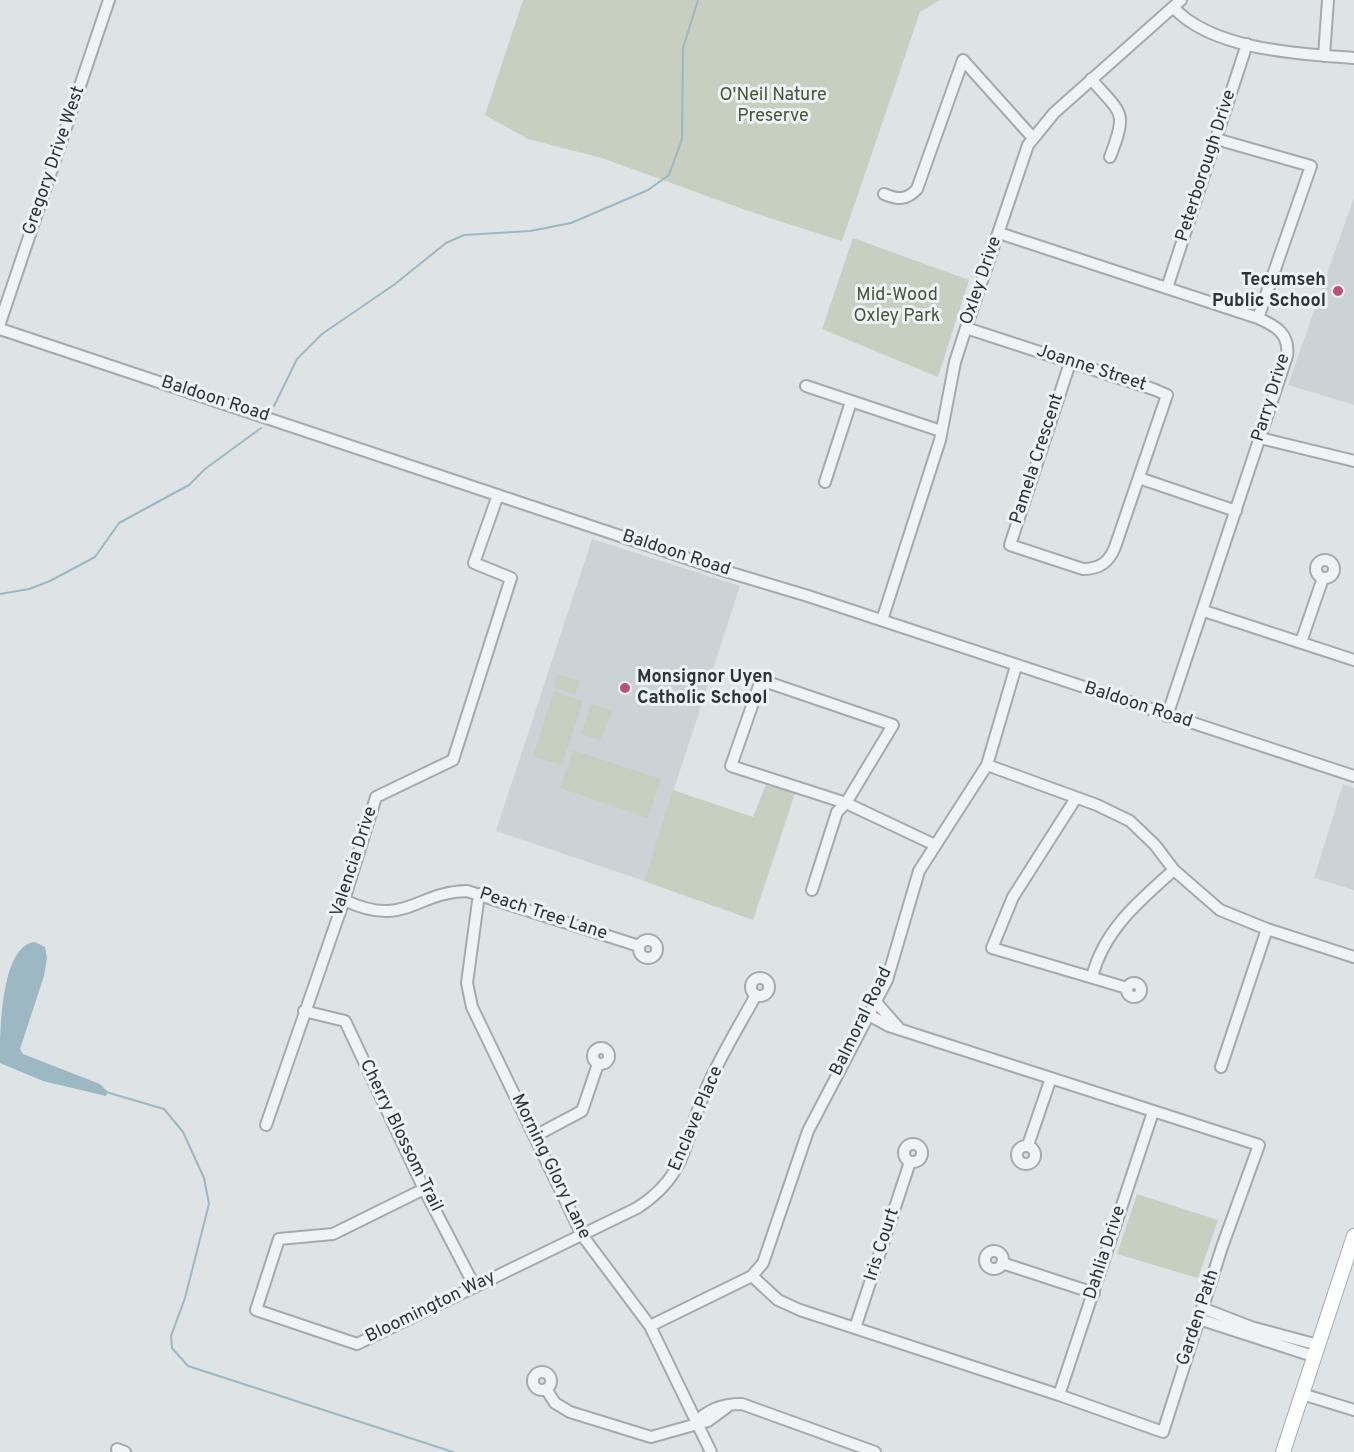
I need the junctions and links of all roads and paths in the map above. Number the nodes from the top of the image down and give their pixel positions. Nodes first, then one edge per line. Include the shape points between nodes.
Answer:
1 (109, 0) edge
2 (1328, 0) edge
3 (1177, 4) edge
4 (1247, 44) junction
5 (1324, 56) junction
6 (1354, 58) edge
7 (1091, 79) junction
8 (1033, 138) junction
9 (1216, 140) junction
10 (1110, 157) dead end
11 (884, 194) dead end
12 (999, 233) junction
13 (1167, 288) junction
14 (1258, 318) junction
15 (0, 323) edge
16 (966, 328) junction
17 (0, 329) edge
18 (1070, 363) junction
19 (806, 386) dead end
20 (851, 402) junction
21 (941, 431) junction
22 (1260, 438) junction
23 (1354, 461) edge
24 (1139, 478) junction
25 (825, 482) dead end
26 (498, 495) junction
27 (1236, 511) junction
28 (1323, 578) dead end
29 (1204, 611) junction
30 (882, 620) junction
31 (1301, 642) junction
32 (1354, 660) edge
33 (1016, 666) junction
34 (1167, 716) junction
35 (987, 765) junction
36 (1354, 776) edge
37 (1076, 798) junction
38 (846, 803) junction
39 (935, 845) junction
40 (1174, 870) junction
41 (812, 890) dead end
42 (479, 894) junction
43 (344, 900) junction
44 (1267, 929) junction
45 (639, 946) dead end
46 (1354, 957) edge
47 (1092, 977) junction
48 (1127, 988) dead end
49 (756, 995) dead end
50 (876, 1002) junction
51 (304, 1011) junction
52 (868, 1016) junction
53 (898, 1027) junction
54 (598, 1064) dead end
55 (1221, 1067) dead end
56 (1051, 1078) junction
57 (1153, 1112) junction
58 (266, 1125) dead end
59 (535, 1136) junction
60 (1028, 1146) dead end
61 (910, 1162) dead end
62 (424, 1189) junction
63 (582, 1235) junction
64 (1354, 1236) edge
65 (1002, 1263) dead end
66 (752, 1276) junction
67 (475, 1287) junction
68 (1094, 1293) junction
69 (1200, 1313) junction
70 (650, 1326) junction
71 (855, 1328) junction
72 (1316, 1351) junction
73 (546, 1389) dead end
74 (1302, 1394) junction
75 (1059, 1395) junction
76 (1354, 1410) edge
77 (696, 1423) junction
78 (711, 1452) edge
79 (875, 1452) edge
80 (1283, 1452) edge

1 - 15 street, Gregory Drive West
2 - 5 street
3 - 4 street via 1189,22
3 - 7 street, Oxley Drive
4 - 5 street via 1284,53
4 - 9 street, Peterborough Drive
5 - 6 street
7 - 8 street, Oxley Drive via 1053,112
7 - 10 street via 1120,112 1121,129
8 - 11 street via 963,60 917,189 901,199
8 - 12 street, Oxley Drive via 1024,154
9 - 13 street, Peterborough Drive
9 - 14 street via 1311,166
12 - 13 street, Parry Drive
12 - 16 street, Oxley Drive
13 - 14 street, Parry Drive
14 - 22 street, Parry Drive via 1281,331 1288,349
16 - 18 street, Joanne Street
16 - 21 street, Oxley Drive
17 - 26 street, Baldoon Road
18 - 24 street, Joanne Street via 1167,395
18 - 24 street, Pamela Crescent via 1010,545 1083,569 1094,569 1104,563 1115,547
19 - 20 street
20 - 21 street
20 - 25 street
21 - 30 street, Oxley Drive
22 - 23 street
22 - 27 street, Parry Drive
24 - 27 street
26 - 30 street, Baldoon Road
26 - 43 street, Valencia Drive via 474,563 511,578 453,760 376,797
27 - 29 street, Parry Drive
28 - 31 street
29 - 31 street
29 - 34 street, Parry Drive
30 - 33 street, Baldoon Road
31 - 32 street
33 - 34 street, Baldoon Road
33 - 35 street, Balmoral Road
34 - 36 street, Baldoon Road
35 - 37 street
35 - 39 street, Balmoral Road
37 - 40 street via 1130,821
37 - 47 street via 1013,897 992,948
38 - 38 street via 893,725 761,680 731,766
38 - 39 street
38 - 41 street via 837,812
39 - 50 street, Balmoral Road via 919,871 887,980
40 - 44 street via 1220,910
40 - 47 street via 1133,906 1106,940
42 - 43 street, Peach Tree Lane via 454,891 403,910 386,912
42 - 45 street, Peach Tree Lane
42 - 59 street, Morning Glory Lane via 468,995
43 - 51 street, Valencia Drive
44 - 46 street
44 - 55 street
47 - 48 street
49 - 63 street, Enclave Place via 709,1081 670,1180 637,1208
50 - 52 street, Balmoral Road
50 - 53 street
51 - 58 street, Valencia Drive
51 - 62 street, Cherry Blossom Trail via 345,1021
52 - 53 street, Garden Path
52 - 66 street, Balmoral Road via 808,1131 763,1263
53 - 56 street, Garden Path
54 - 59 street via 579,1114
56 - 57 street, Garden Path
56 - 60 street
57 - 68 street, Dahlia Drive
57 - 69 street, Garden Path via 1259,1145
59 - 63 street, Morning Glory Lane
61 - 71 street, Iris Court
62 - 67 street, Cherry Blossom Trail
62 - 67 street, Bloomington Way via 333,1234 279,1239 256,1310 357,1344
63 - 67 street, Bloomington Way
63 - 70 street, Morning Glory Lane
64 - 72 main road
65 - 68 street
66 - 70 street
66 - 71 street, Garden Path via 786,1305
68 - 75 street, Dahlia Drive
69 - 72 street
69 - 75 street, Garden Path via 1163,1432
70 - 77 street, Morning Glory Lane
71 - 75 street, Garden Path
72 - 74 main road
73 - 77 street via 555,1403 570,1412 645,1436 666,1435
74 - 76 street
74 - 80 main road
77 - 78 street, Morning Glory Lane
77 - 79 street via 704,1413 748,1405

